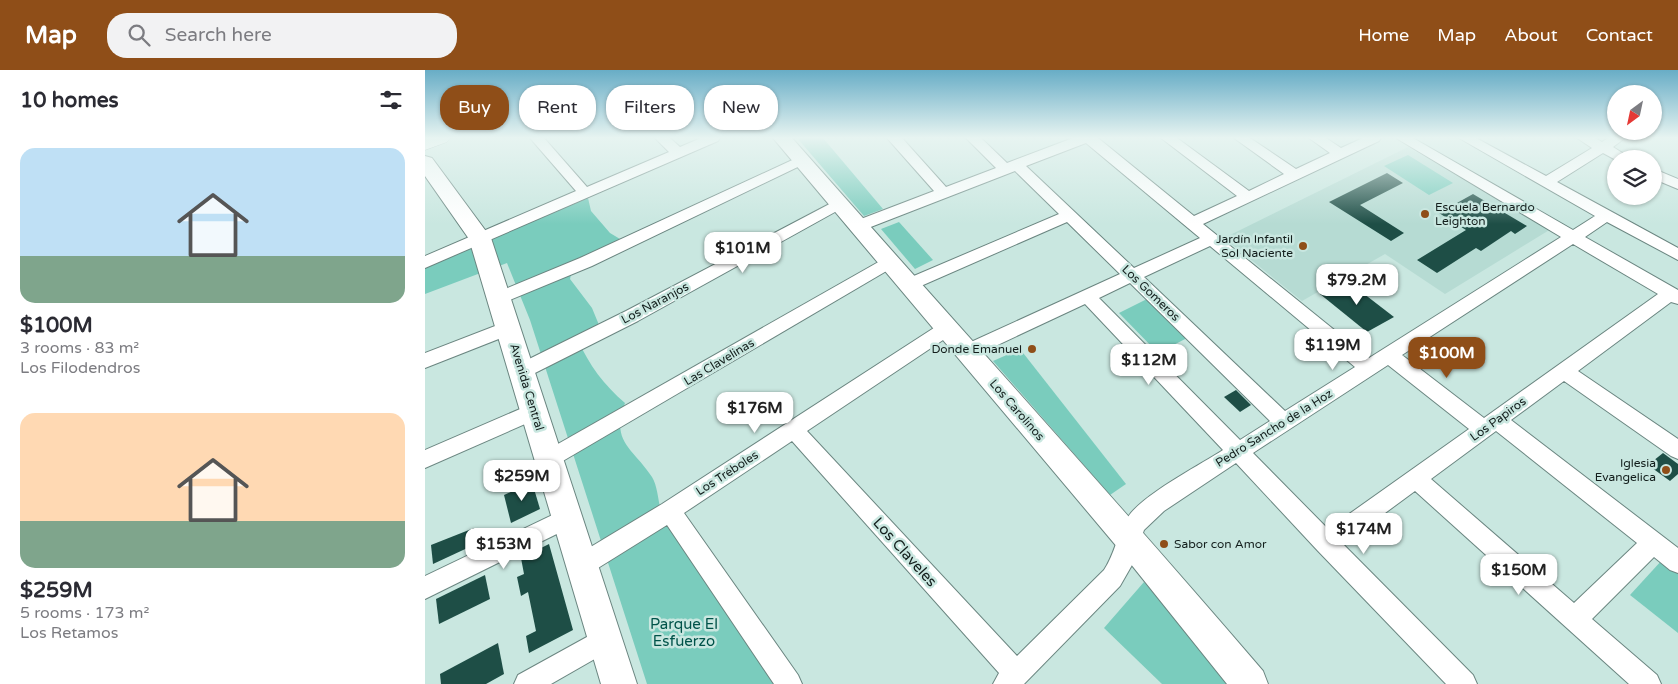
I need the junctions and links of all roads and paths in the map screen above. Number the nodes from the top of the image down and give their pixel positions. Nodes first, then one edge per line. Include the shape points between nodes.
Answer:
1 (428, 167) edge
2 (562, 167) edge
3 (646, 167) edge
4 (787, 167) edge
5 (807, 167) edge
6 (920, 167) edge
7 (1011, 167) joint
8 (1117, 167) edge
9 (1207, 167) edge
10 (1283, 167) edge
11 (1313, 167) edge
12 (1452, 167) edge
13 (1518, 167) edge
14 (1572, 167) edge
15 (1295, 175) junction
16 (1662, 177) edge
17 (1546, 182) junction
18 (1678, 185) edge
19 (585, 193) junction
20 (943, 193) junction
21 (1248, 197) junction
22 (839, 204) junction
23 (1070, 215) junction
24 (1606, 216) junction
25 (1192, 223) junction
26 (858, 226) junction
27 (1573, 237) junction
28 (480, 238) junction
29 (1211, 238) junction
30 (1678, 255) edge
31 (425, 262) edge
32 (889, 262) junction
33 (1132, 275) junction
34 (908, 285) junction
35 (1087, 296) junction
36 (1674, 296) edge
37 (499, 298) junction
38 (509, 328) junction
39 (946, 329) junction
40 (966, 352) junction
41 (1389, 355) junction
42 (425, 361) edge
43 (1368, 368) junction
44 (522, 371) junction
45 (1564, 371) junction
46 (534, 411) junction
47 (1284, 422) junction
48 (1490, 425) junction
49 (794, 430) junction
50 (1678, 450) edge
51 (1237, 452) junction
52 (425, 459) edge
53 (549, 460) junction
54 (1416, 479) junction
55 (670, 511) junction
56 (567, 518) junction
57 (1129, 538) junction
58 (1653, 543) junction
59 (1326, 544) junction
60 (1678, 562) edge
61 (582, 565) junction
62 (425, 588) edge
63 (1575, 620) junction
64 (605, 639) junction
65 (1011, 679) edge
66 (527, 684) edge
67 (619, 684) edge
68 (789, 684) edge
69 (1250, 684) edge
70 (1463, 684) edge
71 (1648, 684) edge

1 - 28 street, Avenida Central
2 - 19 street
3 - 19 street
4 - 37 street via 586,262
5 - 22 street, Los Carolinos
6 - 20 street
7 - 20 street
7 - 23 street, Los Gomeros
8 - 25 street
9 - 21 street
10 - 15 street
11 - 15 street
12 - 27 street
13 - 17 street
14 - 17 street
15 - 21 street
16 - 18 street
17 - 24 street
19 - 28 street
20 - 26 street
21 - 25 street
22 - 26 street, Los Carolinos
22 - 44 street, Los Naranjos via 632,316
23 - 33 street, Los Gomeros
23 - 34 street
24 - 27 street, Pedro Sancho de la Hoz
24 - 30 street
25 - 29 street
26 - 32 street, Los Carolinos
27 - 36 street
27 - 41 street, Pedro Sancho de la Hoz
28 - 31 street
28 - 37 street, Avenida Central
29 - 33 street
29 - 43 street
32 - 34 street, Los Carolinos
32 - 53 street, Las Clavelinas
33 - 35 street
33 - 47 street, Los Gomeros
34 - 39 street, Los Carolinos
35 - 40 street
35 - 51 street
36 - 45 street, Los Papiros
37 - 38 street, Avenida Central
38 - 42 street
38 - 44 street, Avenida Central
39 - 40 street, Los Carolinos
39 - 49 street, Los Tréboles
40 - 57 street, Los Carolinos
41 - 43 street, Pedro Sancho de la Hoz
41 - 48 street
43 - 47 street, Pedro Sancho de la Hoz
44 - 46 street, Avenida Central
45 - 48 street, Los Papiros
45 - 50 street
46 - 52 street
46 - 53 street, Avenida Central
47 - 51 street, Pedro Sancho de la Hoz
48 - 54 street, Los Papiros
48 - 58 street
49 - 55 street, Los Tréboles
49 - 65 street, Los Claveles
51 - 57 street, Pedro Sancho de la Hoz via 1156,504 1136,523
51 - 59 street
53 - 56 street, Avenida Central
54 - 59 street, Los Papiros
54 - 63 street
55 - 61 street, Los Tréboles
55 - 68 street
56 - 61 street, Avenida Central
56 - 62 street
57 - 65 street, Pedro Sancho de la Hoz via 1121,565 1112,578
57 - 69 street, Los Carolinos
58 - 60 street
58 - 63 street
59 - 70 street
61 - 64 street, Avenida Central
63 - 71 street
64 - 66 street
64 - 67 street, Avenida Central

